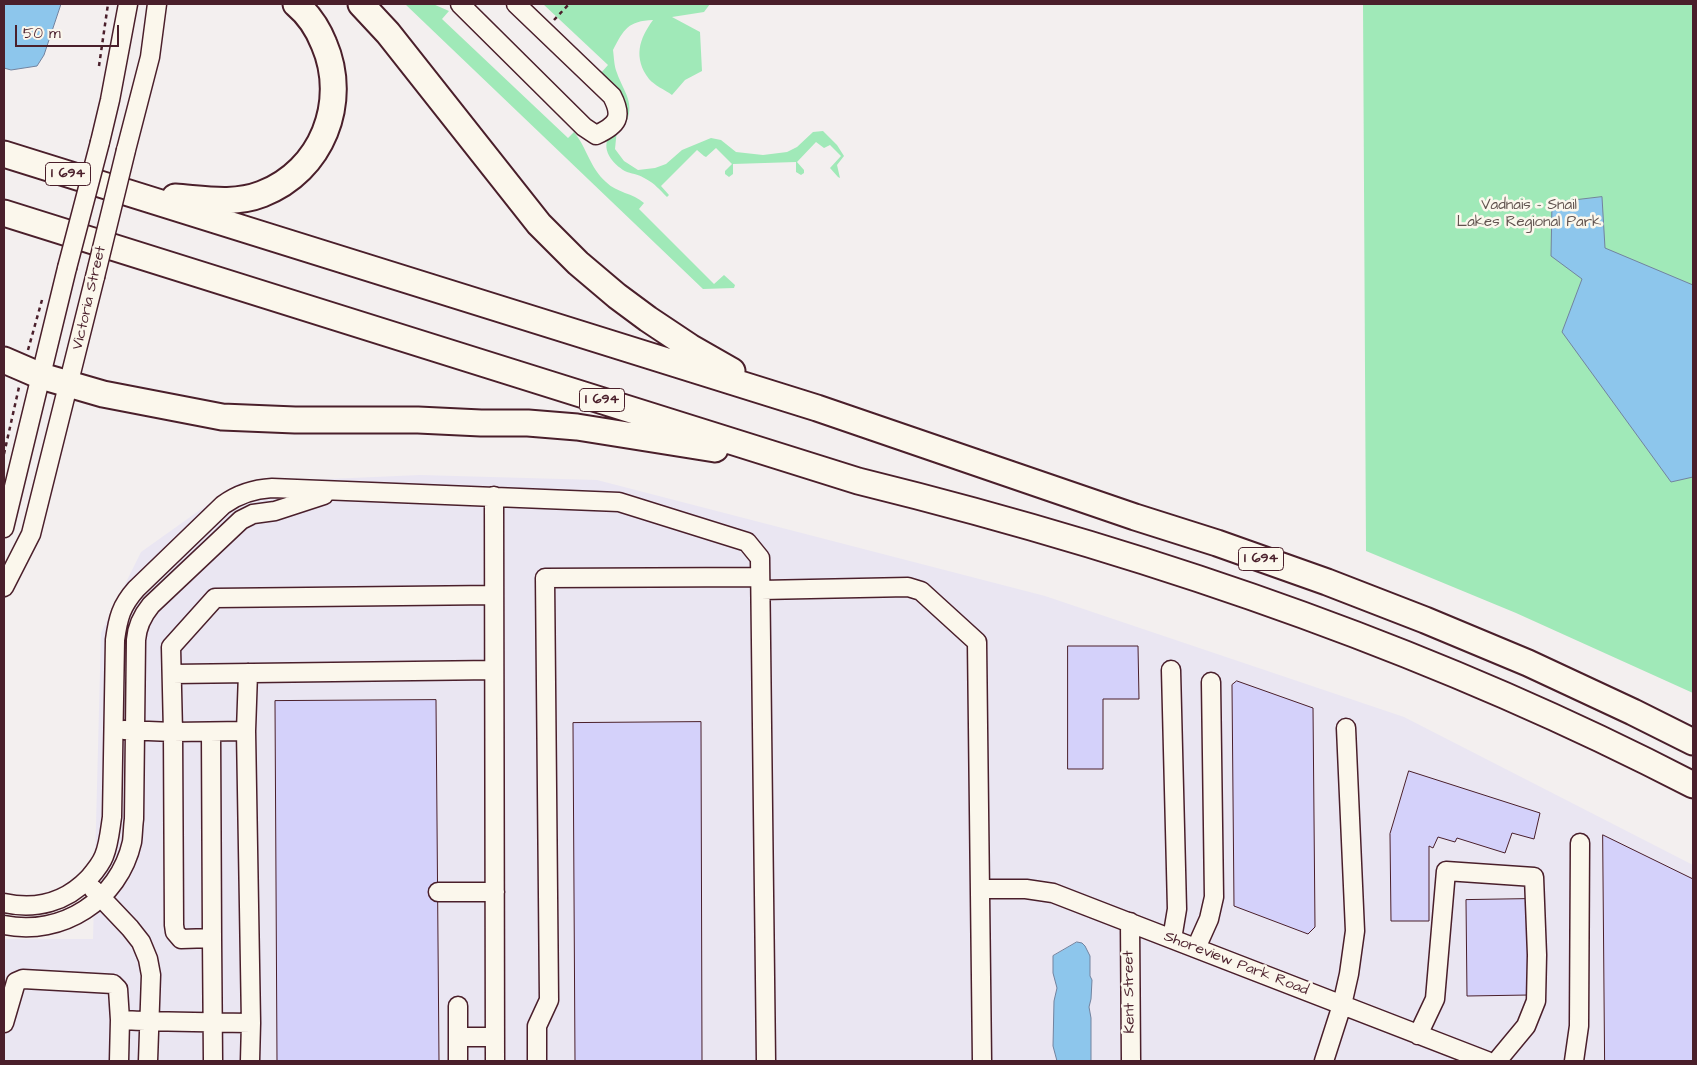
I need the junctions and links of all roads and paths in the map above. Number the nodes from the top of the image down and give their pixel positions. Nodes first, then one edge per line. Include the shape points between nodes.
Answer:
1 (108, 4) edge
2 (128, 4) edge
3 (157, 4) edge
4 (296, 4) edge
5 (361, 4) edge
6 (460, 4) edge
7 (516, 4) edge
8 (569, 4) edge
9 (544, 30) junction
10 (99, 67) dead end
11 (4, 154) edge
12 (133, 194) junction
13 (4, 213) edge
14 (4, 360) edge
15 (41, 376) junction
16 (69, 385) junction
17 (817, 408) junction
18 (835, 474) junction
19 (337, 491) junction
20 (494, 496) junction
21 (4, 528) edge
22 (4, 570) edge
23 (760, 584) junction
24 (4, 587) edge
25 (494, 595) junction
26 (494, 670) junction
27 (1171, 670) dead end
28 (248, 673) junction
29 (172, 674) junction
30 (1211, 682) dead end
31 (1346, 728) dead end
32 (114, 730) junction
33 (135, 730) junction
34 (246, 731) junction
35 (173, 732) junction
36 (211, 732) junction
37 (1693, 742) edge
38 (1693, 785) edge
39 (1580, 843) dead end
40 (86, 881) junction
41 (980, 889) junction
42 (438, 892) dead end
43 (495, 892) junction
44 (102, 898) junction
45 (4, 904) edge
46 (1130, 922) junction
47 (4, 926) edge
48 (212, 938) junction
49 (1172, 939) junction
50 (1196, 948) junction
51 (1342, 1005) junction
52 (458, 1006) dead end
53 (120, 1020) junction
54 (149, 1022) junction
55 (213, 1022) junction
56 (4, 1023) edge
57 (251, 1023) junction
58 (1418, 1034) junction
59 (458, 1037) junction
60 (495, 1037) junction
61 (119, 1061) edge
62 (148, 1061) edge
63 (212, 1061) edge
64 (250, 1061) edge
65 (458, 1061) edge
66 (495, 1061) edge
67 (537, 1061) edge
68 (766, 1061) edge
69 (982, 1061) edge
70 (1131, 1061) edge
71 (1324, 1061) edge
72 (1487, 1061) edge
73 (1497, 1061) edge
74 (1574, 1061) edge

1 - 10 path
2 - 15 street, Victoria Street, bridge via 100,142
3 - 16 street, Victoria Street, bridge via 150,57
4 - 12 highway via 321,37 333,74 328,128 309,160 277,188 242,200
5 - 17 highway via 388,32 539,224 578,263 617,296 690,347 769,389
6 - 9 street via 584,127 596,135 608,130 617,119 619,108 612,96
7 - 9 street
8 - 9 path
11 - 12 highway, I 694
12 - 17 highway, I 694
13 - 18 highway, I 694
14 - 15 highway
15 - 16 highway
15 - 21 street, Victoria Street
16 - 18 highway via 222,417 528,423 577,427 709,448
16 - 24 street, Victoria Street via 31,534
17 - 37 highway, I 694 via 1336,585 1528,663
18 - 38 highway, I 694 via 1063,535 1260,598 1476,683 1591,734
19 - 20 street
19 - 32 street via 260,489 235,497 136,589 124,604 115,640
19 - 33 street via 241,520 151,605 137,631
20 - 23 street via 619,502 747,542 760,558
20 - 25 street
22 - 24 street, Victoria Street
23 - 41 street via 908,587 921,590 977,642
23 - 67 street via 545,578 549,1000 537,1026
23 - 68 street
25 - 26 street
25 - 29 street via 216,598 171,647
26 - 28 street
26 - 43 street
27 - 49 street via 1177,909
28 - 29 street
28 - 34 street
29 - 35 street
30 - 50 street via 1214,897 1209,919
31 - 51 street via 1355,931
32 - 33 street
32 - 40 street via 112,817 108,841 99,866
33 - 35 street
33 - 44 street via 132,841 116,879
34 - 36 street
34 - 57 street
35 - 36 street
35 - 48 street via 175,932 181,939
36 - 48 street
39 - 74 street via 1579,1026
40 - 44 street
40 - 45 street via 55,902 38,906
41 - 46 street, Shoreview Park Road via 1026,889 1053,894
41 - 69 street
42 - 43 street
43 - 60 street
44 - 47 street via 59,923 26,928
44 - 54 street via 141,942 151,975
46 - 49 street, Shoreview Park Road
46 - 70 street, Kent Street
48 - 55 street
49 - 50 street, Shoreview Park Road
50 - 51 street, Shoreview Park Road
51 - 58 street, Shoreview Park Road
51 - 71 street
52 - 59 street
53 - 54 street
53 - 56 street via 118,989 113,984 23,979 16,982
53 - 61 street
54 - 55 street
54 - 62 street
55 - 57 street
55 - 63 street
57 - 64 street
58 - 72 street, Shoreview Park Road
58 - 73 street via 1435,999 1446,871 1534,877 1536,1001 1526,1026
59 - 60 street
59 - 65 street
60 - 66 street

